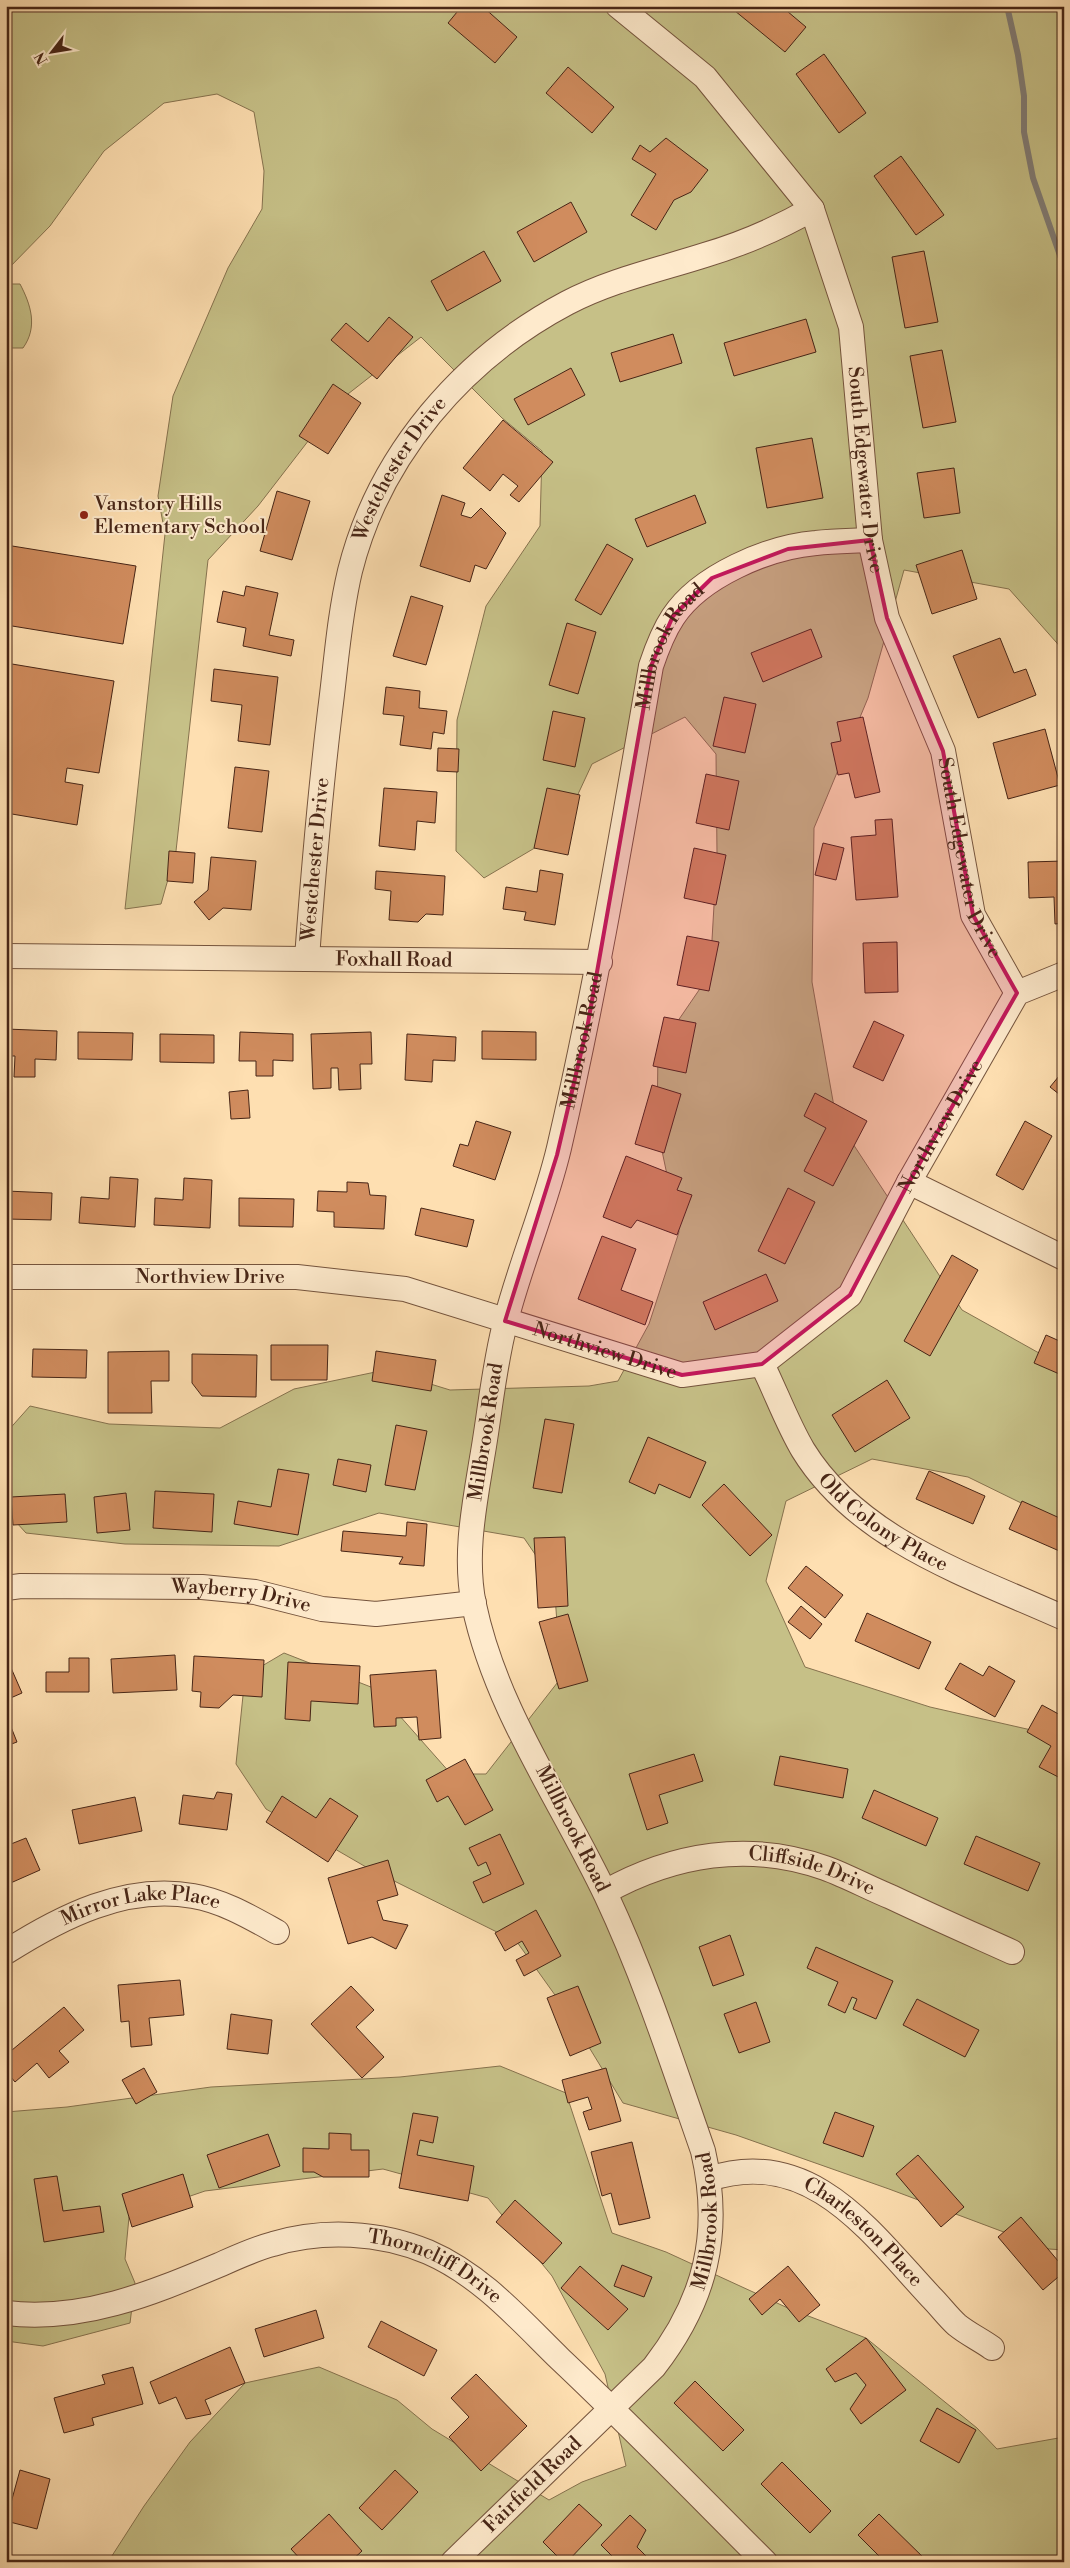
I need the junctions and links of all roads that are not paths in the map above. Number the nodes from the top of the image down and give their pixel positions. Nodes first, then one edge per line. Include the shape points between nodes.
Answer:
1 (618, 6) edge
2 (812, 209) junction
3 (870, 540) junction
4 (6, 956) edge
5 (307, 958) junction
6 (600, 962) junction
7 (1064, 974) edge
8 (1017, 993) junction
9 (909, 1182) junction
10 (1064, 1258) edge
11 (6, 1276) edge
12 (505, 1321) junction
13 (762, 1364) junction
14 (6, 1588) edge
15 (474, 1603) junction
16 (1064, 1618) edge
17 (605, 1892) junction
18 (277, 1932) dead end
19 (6, 1952) edge
20 (1012, 1952) dead end
21 (710, 2179) junction
22 (6, 2313) edge
23 (992, 2348) dead end
24 (612, 2408) junction
25 (453, 2562) edge
26 (766, 2562) edge

1 - 2 street, South Edgewater Drive via 705,77
2 - 3 street, South Edgewater Drive via 851,327
2 - 5 street, Westchester Drive via 783,226 715,252 605,286 532,324 499,347 458,383 406,446 368,518 351,569 343,609 319,803
3 - 6 street, Millbrook Road via 788,548 736,566 691,595 673,616 651,666
3 - 8 street, South Edgewater Drive via 887,618 942,750 973,915
4 - 5 street, Foxhall Road
5 - 6 street, Foxhall Road
6 - 12 street, Millbrook Road via 558,1155
7 - 8 street
8 - 9 street, Northview Drive
9 - 10 street
9 - 13 street, Northview Drive via 850,1295
11 - 12 street, Northview Drive via 297,1276 405,1289
12 - 13 street, Northview Drive via 682,1375
12 - 15 street, Millbrook Road via 470,1527 470,1576
13 - 16 street, Old Colony Place via 803,1449 818,1471 866,1519 912,1549
14 - 15 street, Wayberry Drive via 202,1587 256,1592 322,1609 376,1614
15 - 17 street, Millbrook Road via 502,1694
17 - 20 street, Cliffside Drive via 653,1869 679,1861 722,1854 773,1855 826,1868
17 - 21 street, Millbrook Road via 639,1968
18 - 19 street, Mirror Lake Place via 237,1910 193,1896 162,1894 109,1901 71,1915
21 - 23 street, Charleston Place via 747,2171 774,2174 825,2192 847,2208 958,2325
21 - 24 street, Millbrook Road via 711,2232 705,2272 691,2310 654,2367
22 - 24 street, Thorncliff Drive via 63,2314 122,2302 282,2241 309,2236 378,2237 429,2253 477,2279
24 - 25 street, Fairfield Road
24 - 26 street, Thorncliff Drive

